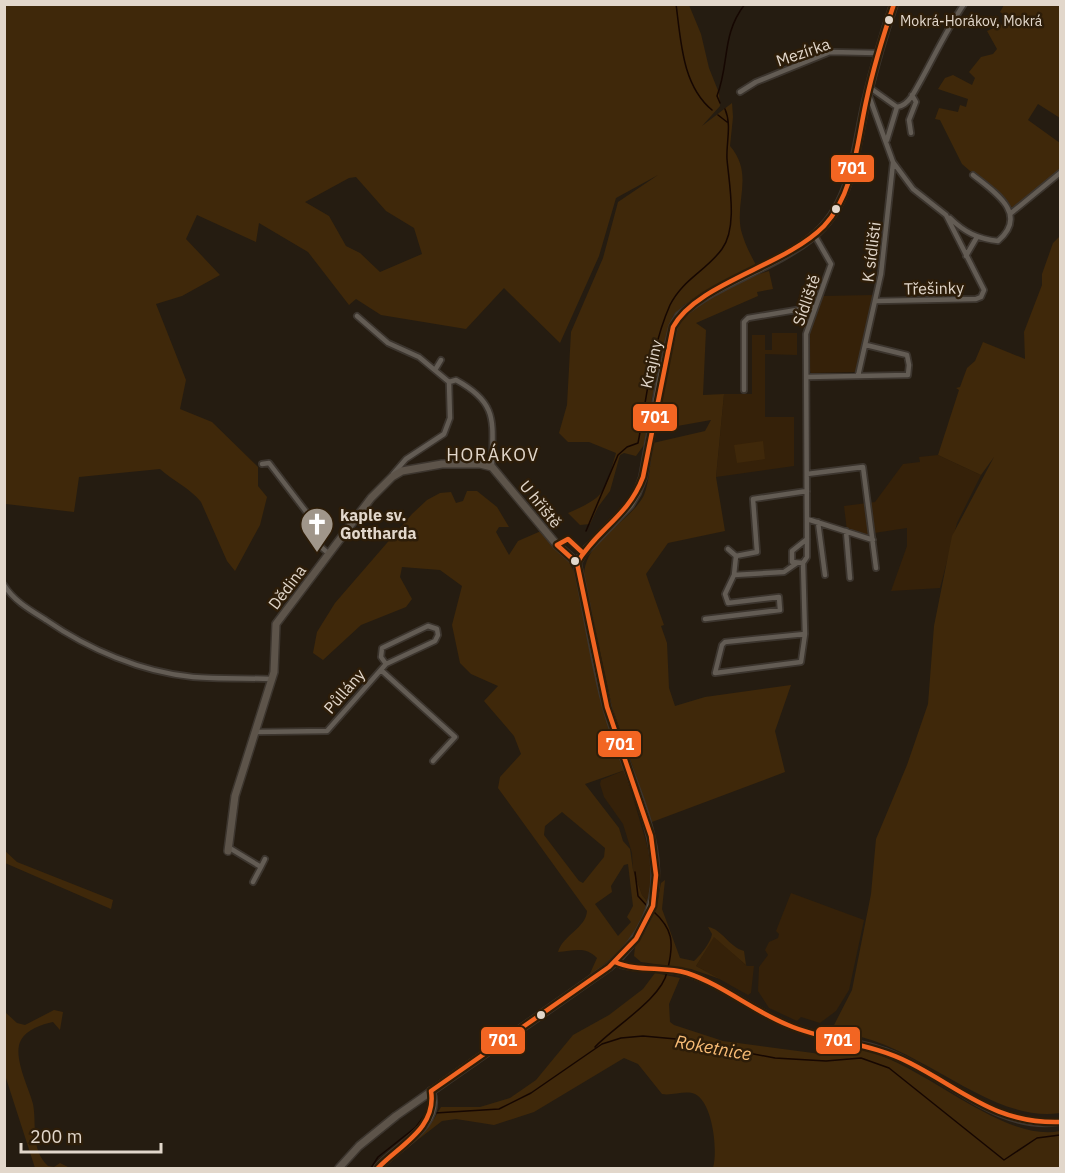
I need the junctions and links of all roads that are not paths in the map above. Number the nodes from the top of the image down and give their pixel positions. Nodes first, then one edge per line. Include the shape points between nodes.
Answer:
1 (894, 4) edge
2 (964, 4) edge
3 (878, 53) junction
4 (868, 90) junction
5 (740, 92) dead end
6 (912, 95) junction
7 (897, 107) junction
8 (911, 133) dead end
9 (887, 142) junction
10 (893, 162) junction
11 (1060, 173) edge
12 (973, 175) dead end
13 (946, 214) junction
14 (1010, 214) junction
15 (815, 236) junction
16 (977, 237) junction
17 (966, 256) junction
18 (876, 301) junction
19 (814, 307) junction
20 (357, 316) dead end
21 (866, 345) junction
22 (441, 360) dead end
23 (435, 370) junction
24 (858, 376) junction
25 (807, 377) junction
26 (449, 382) junction
27 (744, 390) dead end
28 (262, 464) dead end
29 (492, 467) junction
30 (807, 474) junction
31 (392, 477) junction
32 (807, 491) junction
33 (807, 519) junction
34 (818, 522) junction
35 (846, 531) junction
36 (807, 539) junction
37 (873, 540) junction
38 (557, 546) junction
39 (728, 549) dead end
40 (583, 553) junction
41 (328, 554) junction
42 (736, 556) junction
43 (803, 562) junction
44 (577, 563) junction
45 (796, 563) junction
46 (876, 568) dead end
47 (734, 575) junction
48 (825, 575) dead end
49 (850, 578) dead end
50 (4, 585) edge
51 (728, 603) junction
52 (726, 616) junction
53 (705, 619) dead end
54 (805, 634) junction
55 (386, 664) junction
56 (381, 670) junction
57 (271, 679) junction
58 (255, 732) junction
59 (434, 761) dead end
60 (228, 849) joint
61 (264, 859) dead end
62 (261, 867) junction
63 (253, 882) dead end
64 (615, 962) junction
65 (431, 1091) junction
66 (1060, 1122) edge
67 (339, 1168) edge
68 (378, 1168) edge

1 - 3 street
2 - 6 street
3 - 4 street
3 - 5 street, Mezírka via 830,52 756,81
4 - 7 street
4 - 9 street
4 - 15 street, Krajiny via 845,190 832,217
6 - 7 street
6 - 8 street via 916,102 909,120
7 - 9 street
9 - 10 street
10 - 13 street, Třešinky via 914,189
10 - 18 street, K sídlišti
11 - 14 street
12 - 14 street via 1007,205
13 - 16 street, Třešinky via 965,232
13 - 17 street, Třešinky
14 - 16 street via 1009,226 998,241
15 - 19 street, Sídliště via 831,264
15 - 40 street, Krajiny via 686,310 676,321 638,493
16 - 17 street, Třešinky
17 - 18 street, Třešinky via 984,288 980,298
18 - 21 street, K sídlišti
19 - 25 street, Sídliště via 806,334
19 - 27 street via 748,318 744,322
20 - 23 street via 388,343 419,357
21 - 24 street, K sídlišti
21 - 24 street via 909,357 909,371 906,376
22 - 23 street
23 - 26 street
24 - 25 street
25 - 30 street, Sídliště
26 - 29 street via 456,380 474,390 492,415
26 - 31 street via 450,418 444,434 406,459
28 - 41 street via 269,463 314,522 321,547
29 - 31 street, Dědina via 442,464 402,471
29 - 38 street, U hřiště
30 - 32 street, Sídliště
30 - 37 street via 863,467
31 - 41 street, Dědina
32 - 33 street, Sídliště
32 - 42 street via 753,499 757,552
33 - 34 street
33 - 36 street, Sídliště
34 - 35 street
34 - 48 street
35 - 37 street
35 - 49 street
36 - 43 street, Sídliště via 807,557
36 - 45 street via 790,553
37 - 46 street
38 - 40 street, U hřiště via 568,539
38 - 44 street, U hřiště
39 - 42 street
40 - 44 street, Krajiny
41 - 57 street, Dědina via 276,624
42 - 47 street
43 - 45 street
43 - 54 street, Sídliště
44 - 64 street via 607,707 651,836 656,875 652,909 636,939
45 - 47 street via 784,572
47 - 51 street via 725,594
50 - 57 street via 17,601 81,644 100,651 193,677
51 - 52 street
51 - 52 street via 778,597 780,610
52 - 53 street
54 - 54 street, Sídliště via 725,642 715,673 801,662
55 - 55 street, Půllány via 435,641 435,627 428,626 382,648 381,657
55 - 56 street, Půllány
56 - 58 street, Půllány via 327,731
56 - 59 street, Půllány via 455,737
57 - 58 street
58 - 60 street via 235,796
60 - 62 street
61 - 62 street
62 - 63 street
64 - 65 street
64 - 66 street via 625,967 673,969 708,982 791,1026 897,1056 1005,1115 1035,1123
65 - 67 street via 377,1130
65 - 68 street via 430,1112 416,1133

